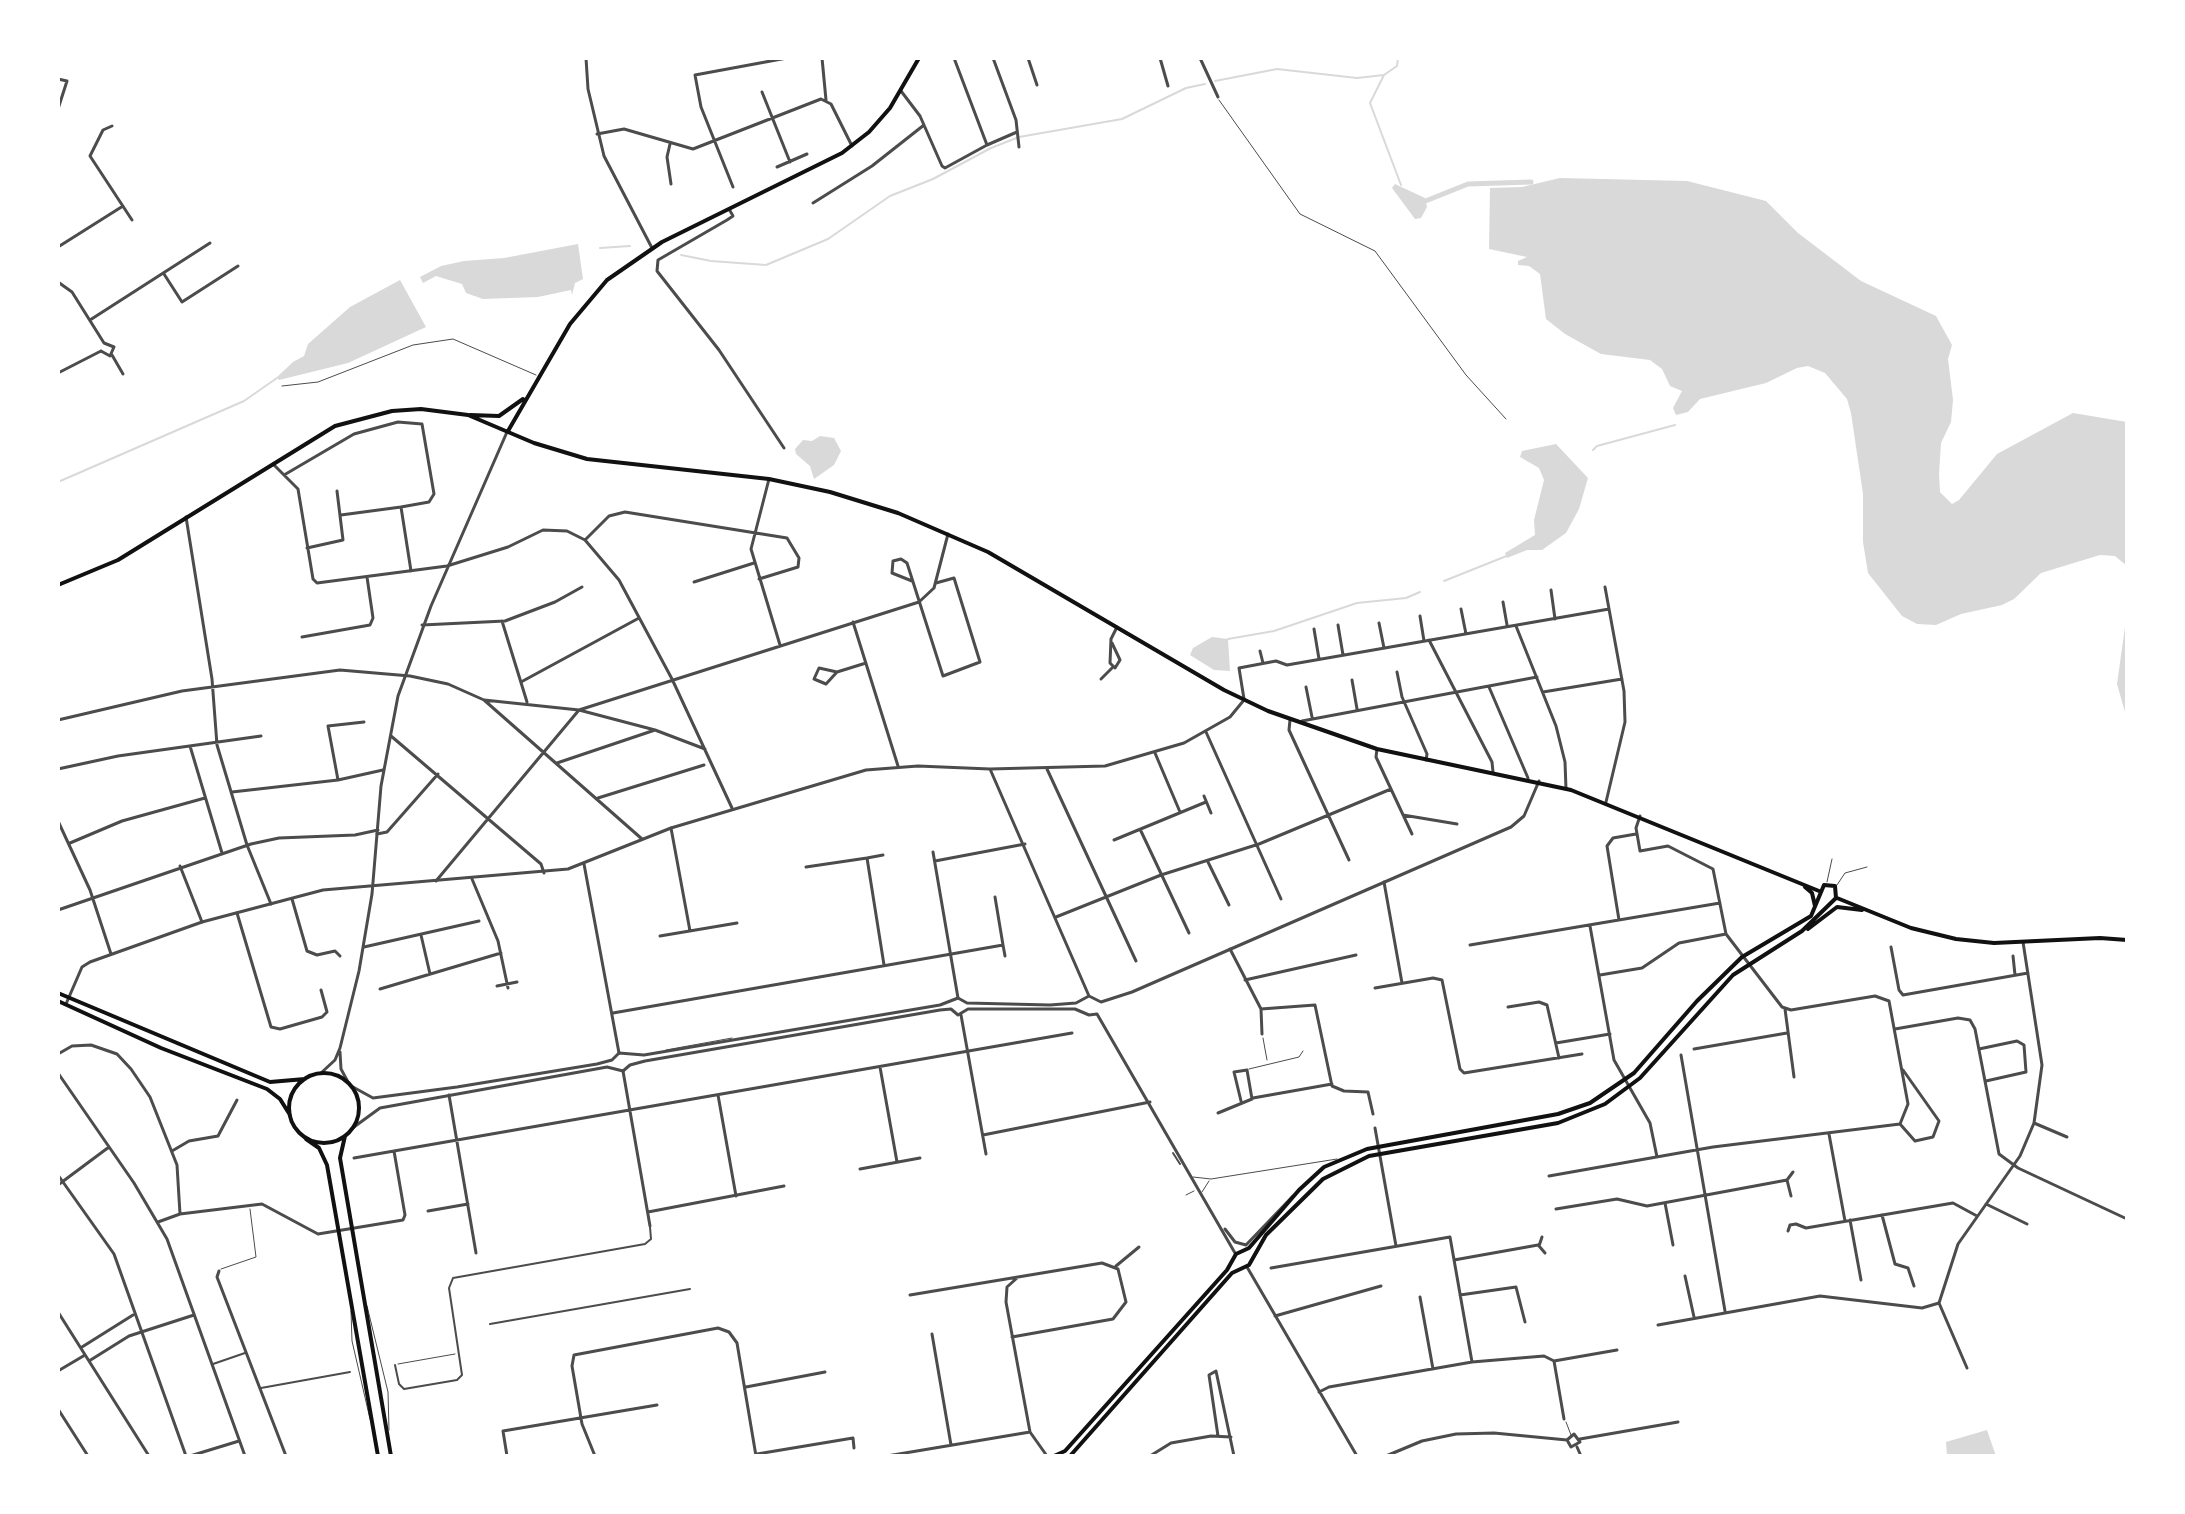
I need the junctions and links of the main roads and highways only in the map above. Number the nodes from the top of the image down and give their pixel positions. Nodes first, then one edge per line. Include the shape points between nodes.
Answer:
1 (919, 58) edge
2 (528, 395) junction
3 (468, 415) junction
4 (508, 431) junction
5 (58, 585) edge
6 (1801, 884) junction
7 (1819, 891) junction
8 (1821, 898) junction
9 (1836, 898) junction
10 (1829, 902) junction
11 (1864, 910) junction
12 (1811, 916) junction
13 (1802, 931) junction
14 (2127, 940) edge
15 (58, 993) edge
16 (58, 1001) edge
17 (305, 1079) junction
18 (290, 1115) junction
19 (345, 1136) junction
20 (306, 1139) junction
21 (1244, 1251) junction
22 (1233, 1260) junction
23 (1251, 1261) junction
24 (1239, 1268) junction
25 (378, 1456) edge
26 (391, 1456) edge
27 (1055, 1456) edge
28 (1070, 1456) edge

1 - 2 main road via 876,126 852,146 652,248 595,293
2 - 3 main road via 499,416
2 - 4 main road
3 - 4 main road
3 - 5 main road via 421,409 369,415 322,432 108,566
4 - 6 main road via 600,461 769,479 871,504 948,533 1244,700 1290,720 1377,749 1566,789
6 - 7 main road
6 - 12 main road via 1816,901
7 - 8 main road
7 - 9 main road via 1826,884 1836,887
8 - 10 main road
8 - 12 main road
9 - 10 main road
9 - 11 main road
10 - 13 main road
11 - 13 main road via 1837,907
11 - 14 main road via 1956,939
12 - 21 main road via 1742,957 1625,1081 1602,1097 1568,1112 1379,1146 1323,1164
13 - 23 main road via 1723,984 1630,1087 1598,1108 1558,1123 1349,1163 1328,1175 1266,1235
15 - 17 main road via 270,1082
16 - 18 main road via 267,1089
17 - 18 main road via 291,1095
17 - 19 main road via 336,1075 353,1087 360,1107
18 - 20 main road
19 - 20 main road via 325,1143
19 - 26 main road via 340,1158
20 - 25 main road via 326,1162
21 - 22 main road
21 - 23 main road
22 - 24 main road
22 - 27 main road via 1065,1451
23 - 24 main road
24 - 28 main road

